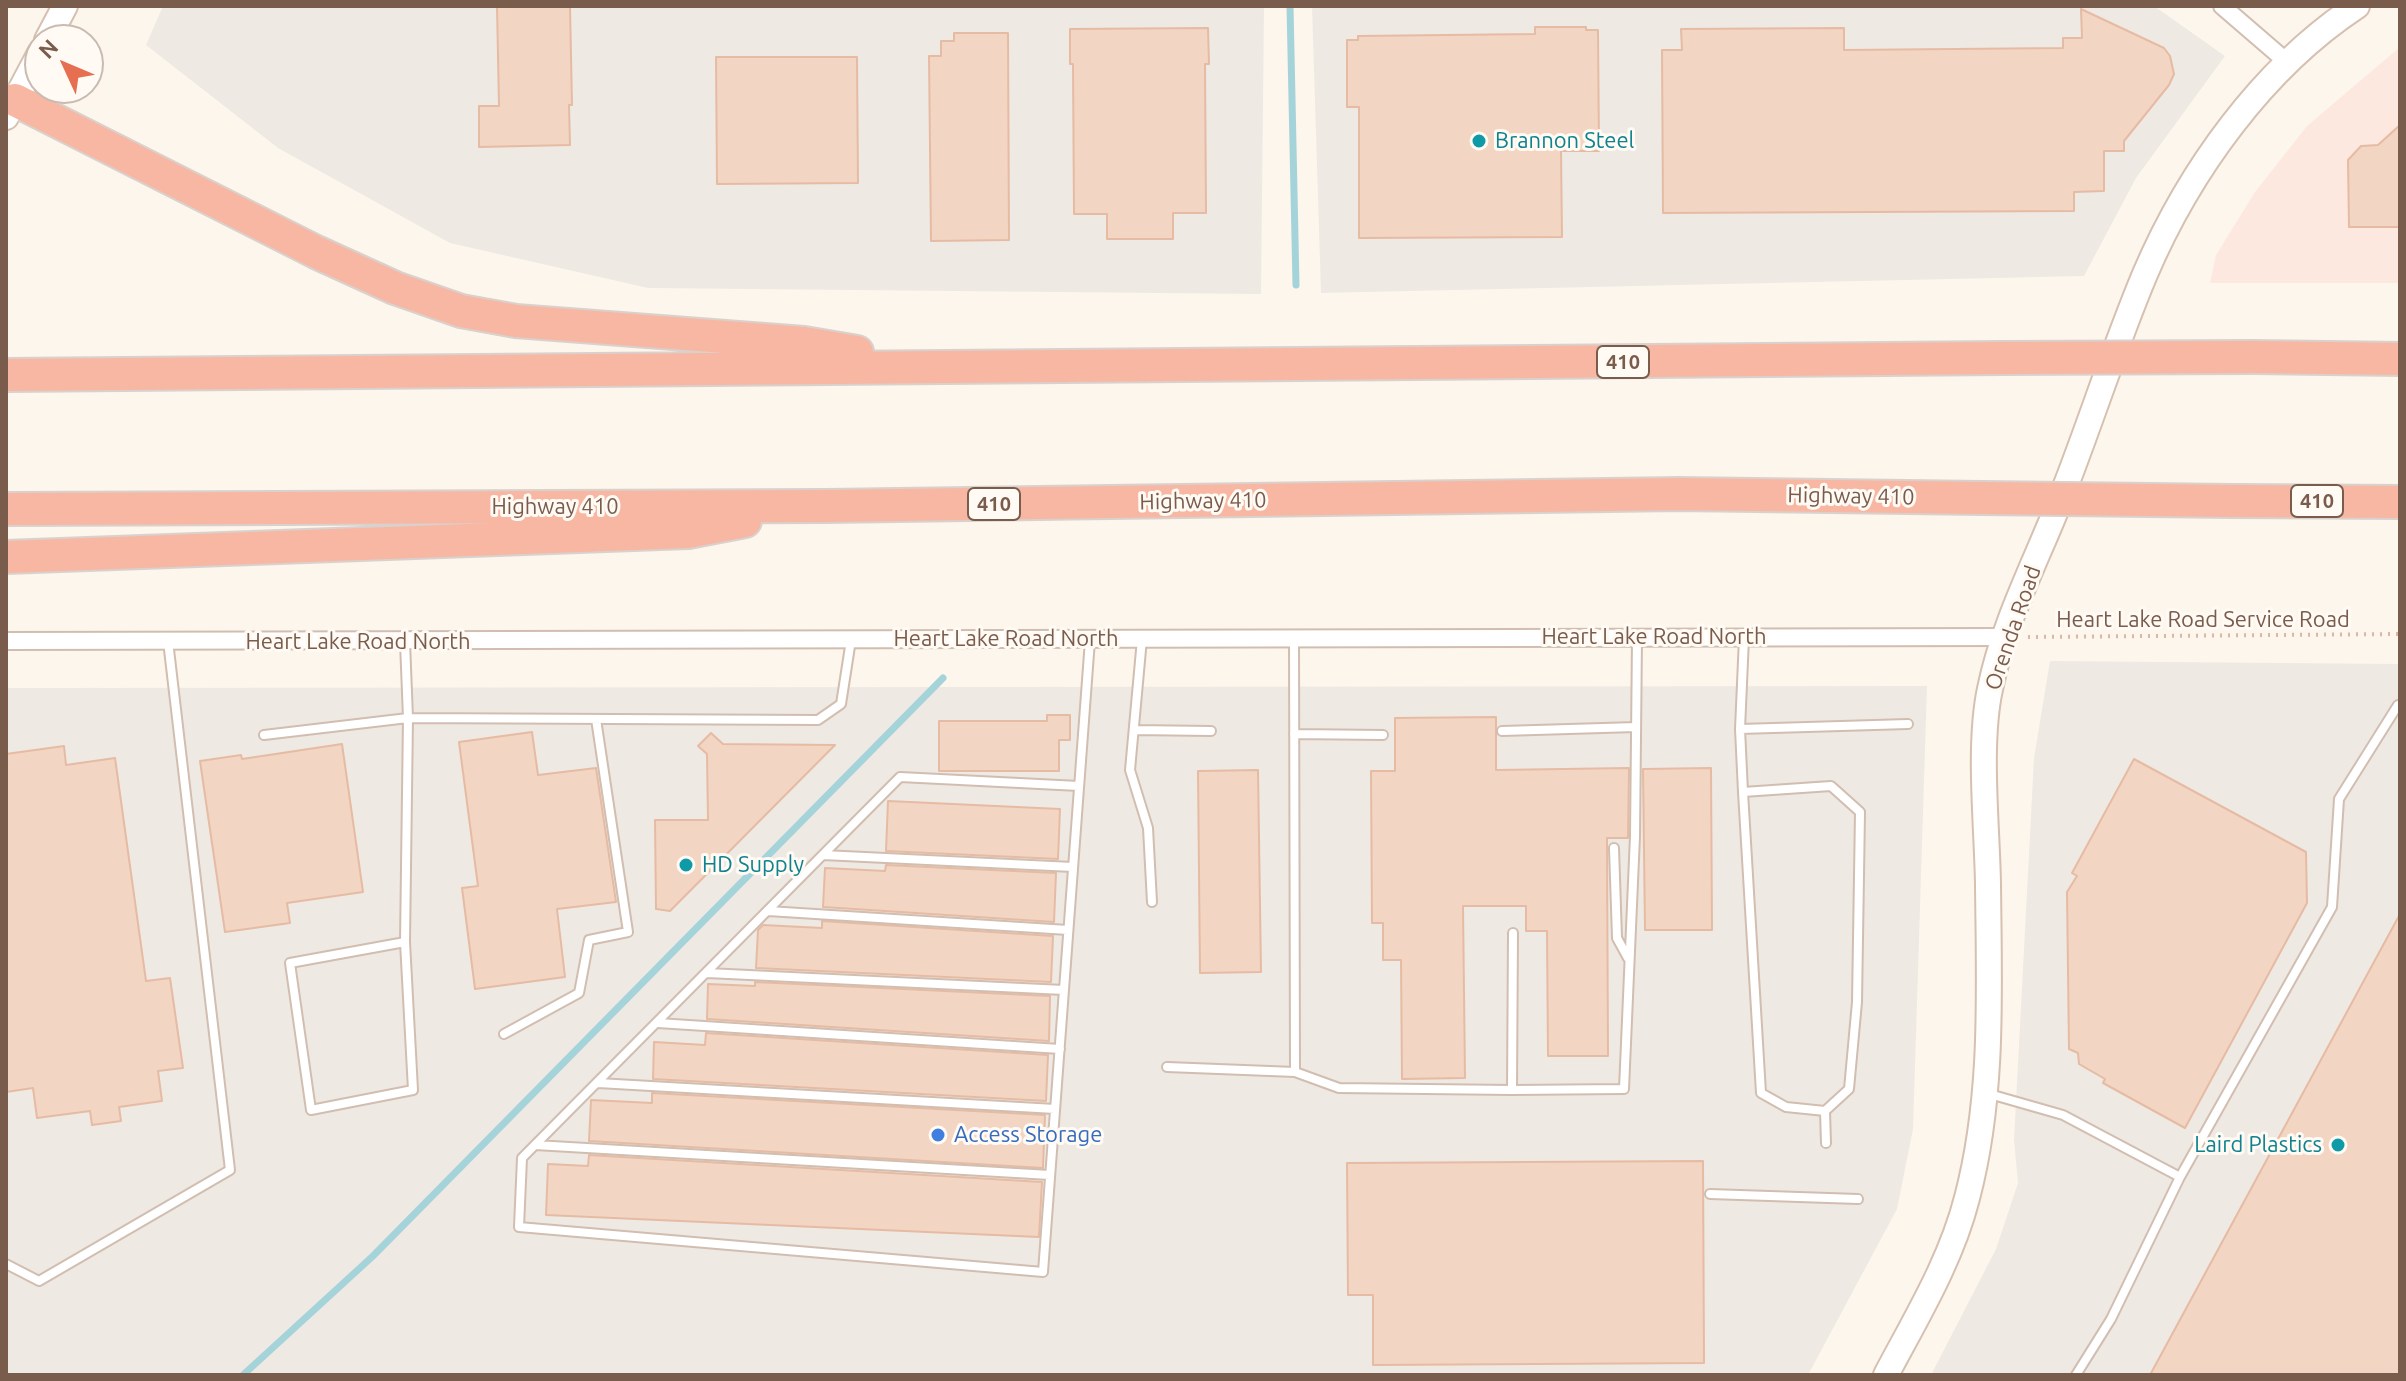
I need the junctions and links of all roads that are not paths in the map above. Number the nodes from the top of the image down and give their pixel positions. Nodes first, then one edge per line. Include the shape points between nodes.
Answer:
1 (65, 6) edge
2 (2222, 6) edge
3 (2357, 6) edge
4 (55, 24) edge
5 (2287, 62) junction
6 (24, 82) edge
7 (10, 108) edge
8 (2400, 359) edge
9 (944, 366) junction
10 (6, 375) edge
11 (2400, 502) edge
12 (826, 506) junction
13 (6, 509) edge
14 (6, 557) edge
15 (1637, 637) junction
16 (1744, 637) junction
17 (2005, 637) junction
18 (1294, 638) junction
19 (851, 639) junction
20 (1090, 639) junction
21 (1142, 639) junction
22 (6, 641) edge
23 (168, 641) junction
24 (405, 642) junction
25 (2400, 705) edge
26 (408, 718) junction
27 (596, 719) junction
28 (1908, 724) dead end
29 (1636, 727) junction
30 (1740, 729) junction
31 (1134, 730) junction
32 (1211, 731) dead end
33 (1502, 731) dead end
34 (1294, 734) junction
35 (264, 735) dead end
36 (1383, 735) dead end
37 (1079, 786) junction
38 (1743, 792) junction
39 (1614, 848) dead end
40 (823, 855) junction
41 (1073, 867) junction
42 (1152, 902) dead end
43 (768, 911) junction
44 (1068, 930) junction
45 (1513, 933) dead end
46 (405, 942) junction
47 (1628, 959) junction
48 (707, 973) junction
49 (1064, 990) junction
50 (658, 1023) junction
51 (504, 1034) dead end
52 (1060, 1049) junction
53 (1167, 1067) dead end
54 (1295, 1072) junction
55 (598, 1083) junction
56 (1512, 1090) junction
57 (1984, 1093) junction
58 (1055, 1109) junction
59 (1825, 1111) junction
60 (1826, 1143) dead end
61 (535, 1145) junction
62 (1050, 1175) junction
63 (2180, 1177) junction
64 (1710, 1194) dead end
65 (1858, 1199) dead end
66 (6, 1264) edge
67 (1886, 1375) edge
68 (2076, 1375) edge

1 - 4 street
2 - 5 street
3 - 5 street, Orenda Road
5 - 17 street, Orenda Road via 2219,144 2180,204 2146,272
6 - 7 street
7 - 9 highway via 395,288 461,311 516,321 804,343
8 - 9 highway, 410, bridge
9 - 10 highway, 410
11 - 12 highway, Highway 410 / 410, bridge via 1679,494
12 - 13 highway, Highway 410 / 410
12 - 14 highway via 688,532
15 - 16 street, Heart Lake Road North
15 - 18 street, Heart Lake Road North
15 - 29 lane
16 - 17 street, Heart Lake Road North
16 - 30 lane
17 - 57 street, Orenda Road via 1989,690 1985,744 1989,1037
18 - 21 street, Heart Lake Road North
18 - 34 lane
19 - 20 street, Heart Lake Road North
19 - 24 street, Heart Lake Road North
19 - 27 lane via 841,704 818,720
20 - 21 street, Heart Lake Road North
20 - 37 lane
21 - 31 lane
22 - 23 street, Heart Lake Road North
23 - 24 street, Heart Lake Road North
23 - 66 lane via 230,1170 39,1281
24 - 26 lane
25 - 63 lane via 2339,799 2332,907
26 - 27 lane
26 - 35 lane
26 - 46 lane
27 - 51 lane via 628,932 589,940 579,993
28 - 30 lane
29 - 33 lane
29 - 47 lane
30 - 38 lane
31 - 32 lane
31 - 42 lane via 1130,770 1148,828
34 - 36 lane
34 - 54 lane
37 - 40 lane via 900,777
37 - 41 lane
38 - 59 lane via 1761,1093 1786,1107
38 - 59 lane via 1831,786 1860,812 1857,1002 1849,1089
39 - 47 lane via 1617,938
40 - 41 lane
40 - 43 lane
41 - 44 lane
43 - 44 lane
43 - 48 lane
44 - 49 lane
45 - 56 lane
46 - 46 lane via 413,1090 311,1110 290,963
47 - 56 lane via 1624,1089
48 - 49 lane
48 - 50 lane
49 - 52 lane
50 - 52 lane
50 - 55 lane
52 - 58 lane
53 - 54 lane
54 - 56 lane via 1339,1088
55 - 58 lane
55 - 61 lane
57 - 63 lane via 2063,1115
57 - 67 street, Orenda Road via 1967,1200 1944,1265
58 - 62 lane
59 - 60 lane
61 - 62 lane
61 - 62 lane via 522,1158 519,1227 1043,1272
63 - 68 lane via 2111,1319
64 - 65 lane

